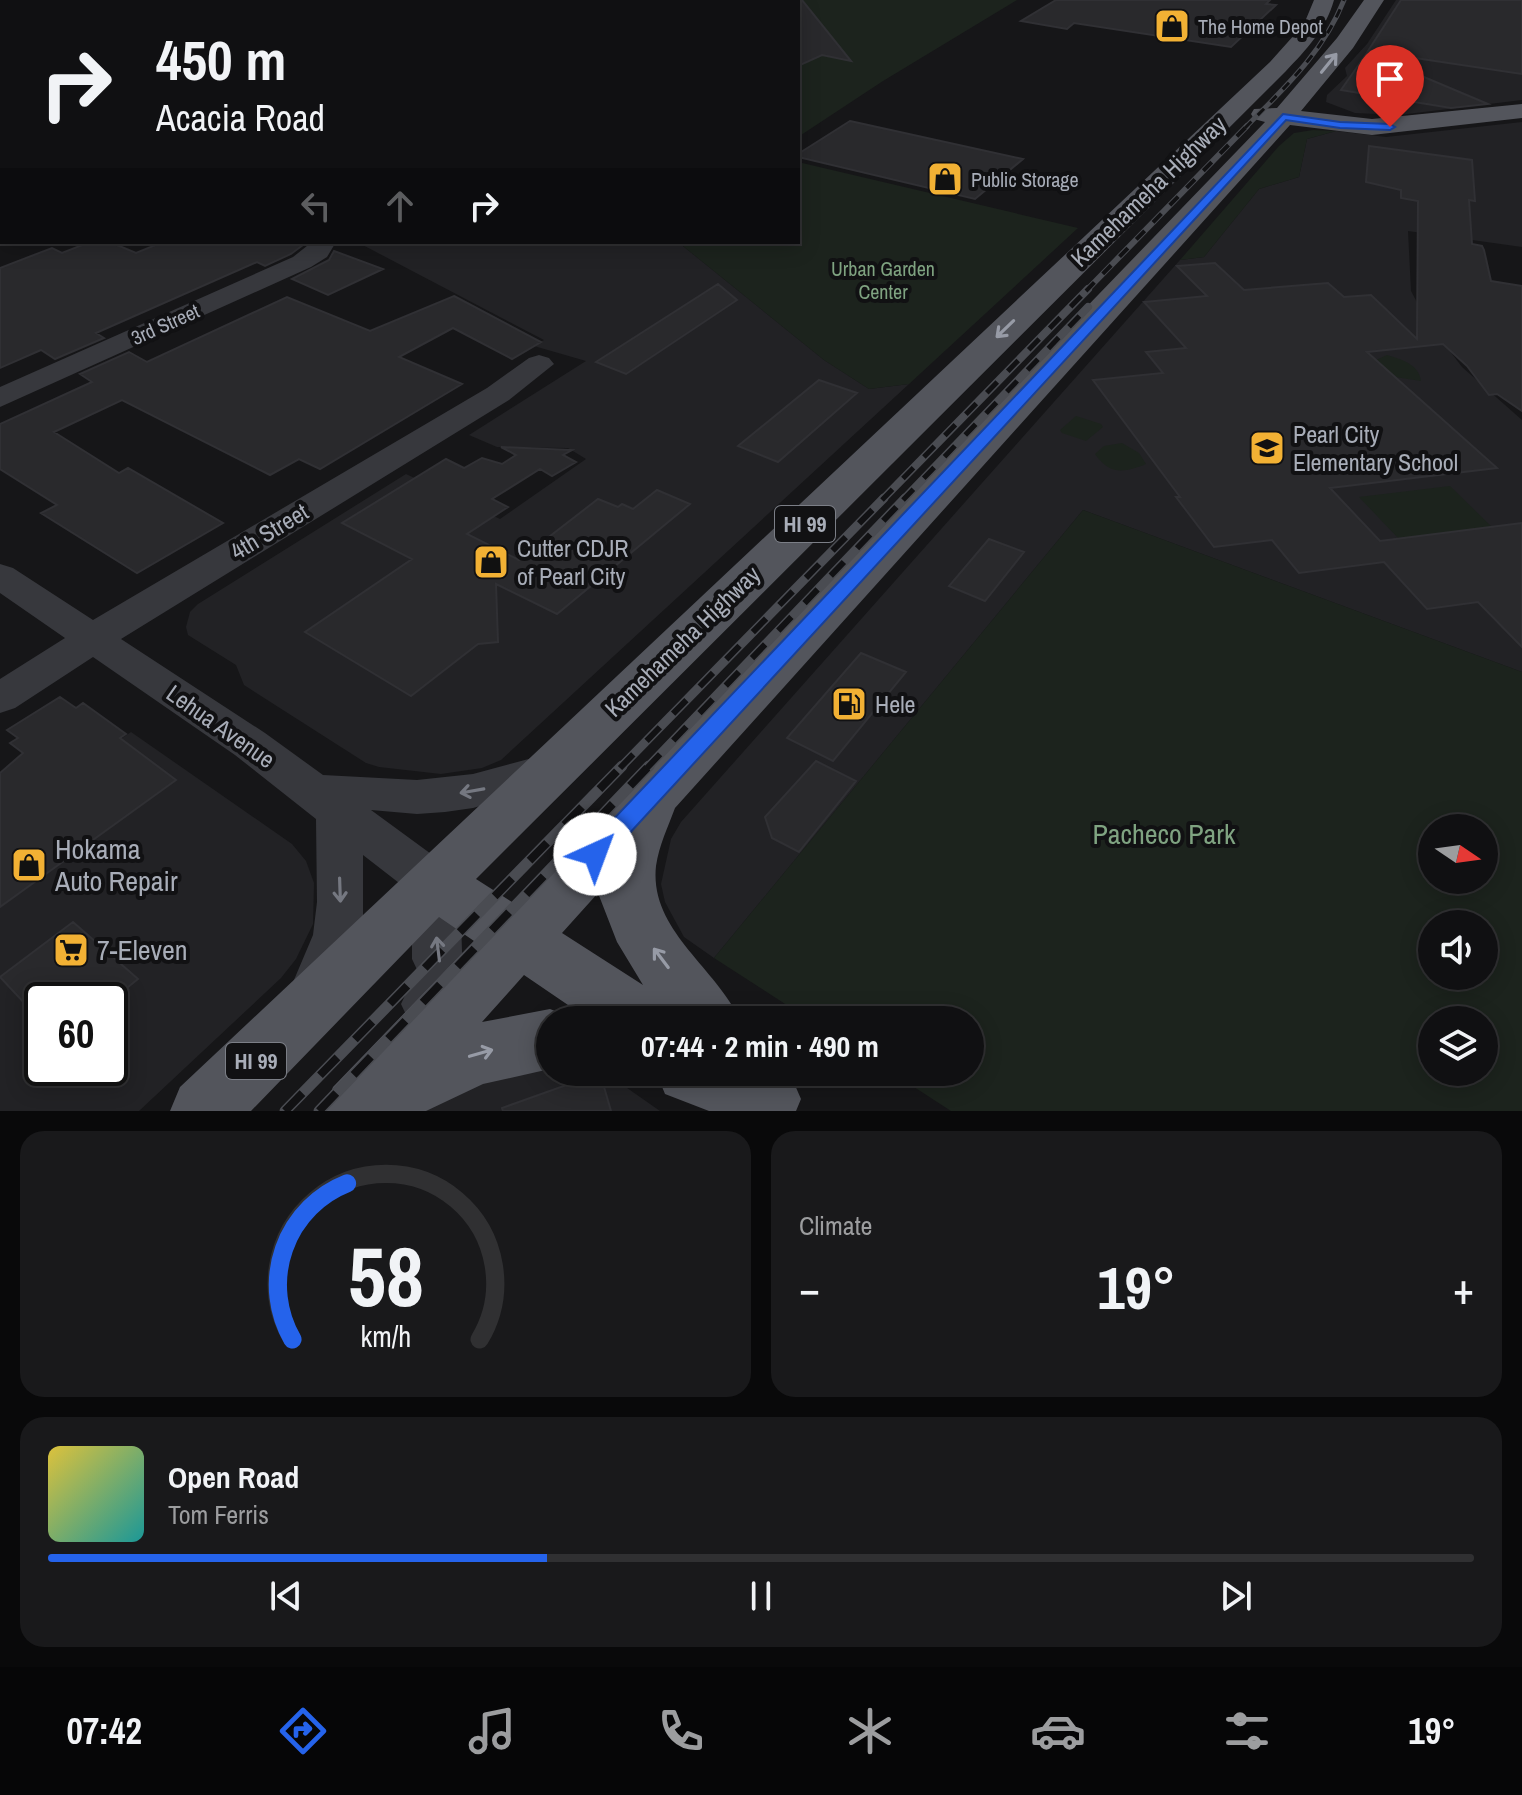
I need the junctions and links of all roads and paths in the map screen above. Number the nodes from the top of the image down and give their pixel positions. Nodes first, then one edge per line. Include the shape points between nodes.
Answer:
1 (1324, 0) edge
2 (1374, 0) edge
3 (1303, 95) junction
4 (1233, 109) junction
5 (1522, 111) edge
6 (1283, 117) junction
7 (1421, 124) junction
8 (323, 244) edge
9 (539, 364) dead end
10 (0, 398) edge
11 (0, 576) edge
12 (93, 639) junction
13 (0, 698) edge
14 (547, 771) junction
15 (660, 784) junction
16 (326, 802) junction
17 (436, 884) junction
18 (516, 939) junction
19 (621, 1006) edge
20 (698, 1006) edge
21 (308, 1011) junction
22 (536, 1041) edge
23 (204, 1111) edge
24 (325, 1111) edge
25 (359, 1111) edge

1 - 4 main road, Kamehameha Highway / HI 99 via 1304,36
3 -> 2 main road, Kamehameha Highway
3 - 6 main road, Kamehameha Highway
3 - 7 main road via 1340,116
4 - 6 main road
4 -> 14 main road, Kamehameha Highway / HI 99
5 - 7 main road
6 - 7 main road via 1372,127
6 - 15 main road, Kamehameha Highway
8 - 10 street, 3rd Street via 302,262
9 - 12 street, 4th Street via 498,394
11 - 12 street, Lehua Avenue
12 - 13 street, 4th Street
12 - 16 street, Lehua Avenue
14 -> 16 street via 445,795 385,793
14 - 17 main road, Kamehameha Highway / HI 99
15 - 18 main road, Kamehameha Highway
20 -> 15 main road via 653,946 626,890 638,827
16 - 17 street, Lehua Avenue
16 -> 21 street via 341,902 338,935
17 - 18 main road
17 - 21 main road, Kamehameha Highway / HI 99
24 -> 17 street via 452,977 437,959
18 - 19 main road
18 - 25 main road, Kamehameha Highway
21 - 23 main road, Kamehameha Highway / HI 99
25 -> 22 main road via 448,1063

